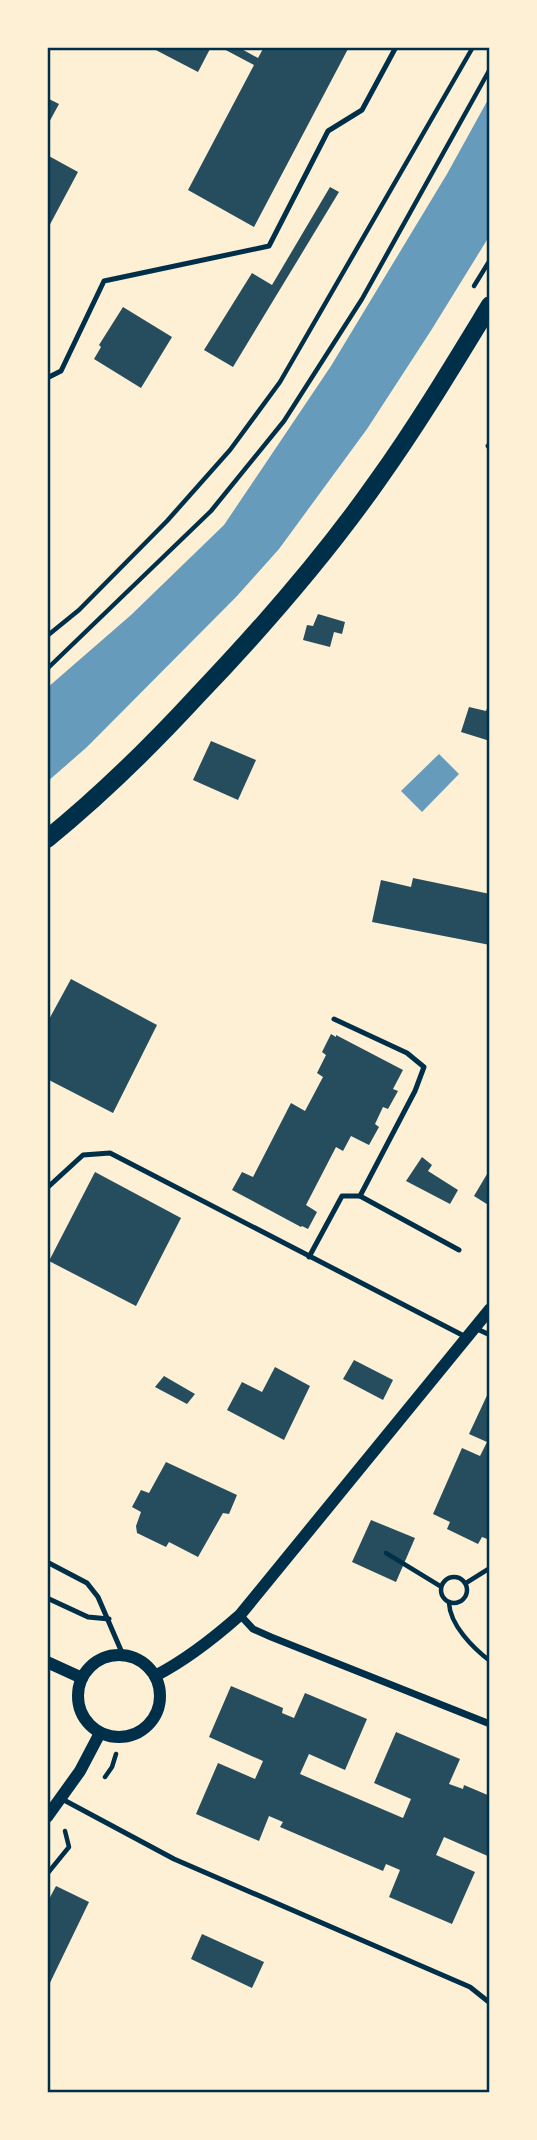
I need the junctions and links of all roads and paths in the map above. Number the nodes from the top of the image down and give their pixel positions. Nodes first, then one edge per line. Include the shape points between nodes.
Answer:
1 (396, 47) edge
2 (473, 47) edge
3 (490, 69) edge
4 (490, 260) edge
5 (470, 293) dead end
6 (490, 305) edge
7 (47, 378) edge
8 (47, 636) edge
9 (47, 668) edge
10 (47, 839) edge
11 (334, 1019) dead end
12 (47, 1188) edge
13 (360, 1196) junction
14 (460, 1250) dead end
15 (309, 1257) junction
16 (490, 1309) edge
17 (471, 1333) junction
18 (490, 1335) edge
19 (386, 1553) dead end
20 (47, 1562) edge
21 (490, 1568) edge
22 (466, 1583) junction
23 (440, 1586) junction
24 (47, 1598) edge
25 (449, 1603) junction
26 (240, 1615) junction
27 (108, 1619) junction
28 (123, 1655) junction
29 (490, 1661) edge
30 (47, 1662) edge
31 (155, 1676) junction
32 (82, 1678) junction
33 (490, 1724) edge
34 (100, 1734) junction
35 (62, 1799) junction
36 (47, 1817) edge
37 (490, 2003) edge

1 - 7 lane via 362,110 328,131 269,246 104,281 61,371
2 - 8 path via 280,382 230,450 167,521
3 - 9 path via 362,299 284,421 211,511
4 - 5 path
6 - 10 main road via 378,481 314,565 254,637 141,755
11 - 13 lane via 407,1053 424,1067
12 - 15 lane via 83,1155 110,1153
13 - 14 lane
13 - 15 lane via 342,1196
15 - 17 lane
16 - 17 street
17 - 18 lane
17 - 26 street
19 - 23 path
20 - 27 lane via 87,1583
21 - 22 path
22 - 23 path via 452,1576
22 - 25 path via 464,1598
23 - 25 path
24 - 27 lane via 88,1617
25 - 29 path via 457,1625
26 - 31 street
26 - 33 street via 253,1629 271,1637
27 - 28 lane
28 - 31 street via 147,1665
28 - 32 street via 103,1658
30 - 32 street
31 - 34 street via 160,1700 151,1723 121,1738
32 - 34 street via 79,1709
34 - 35 street
35 - 36 street
35 - 37 lane via 174,1859 470,1987

